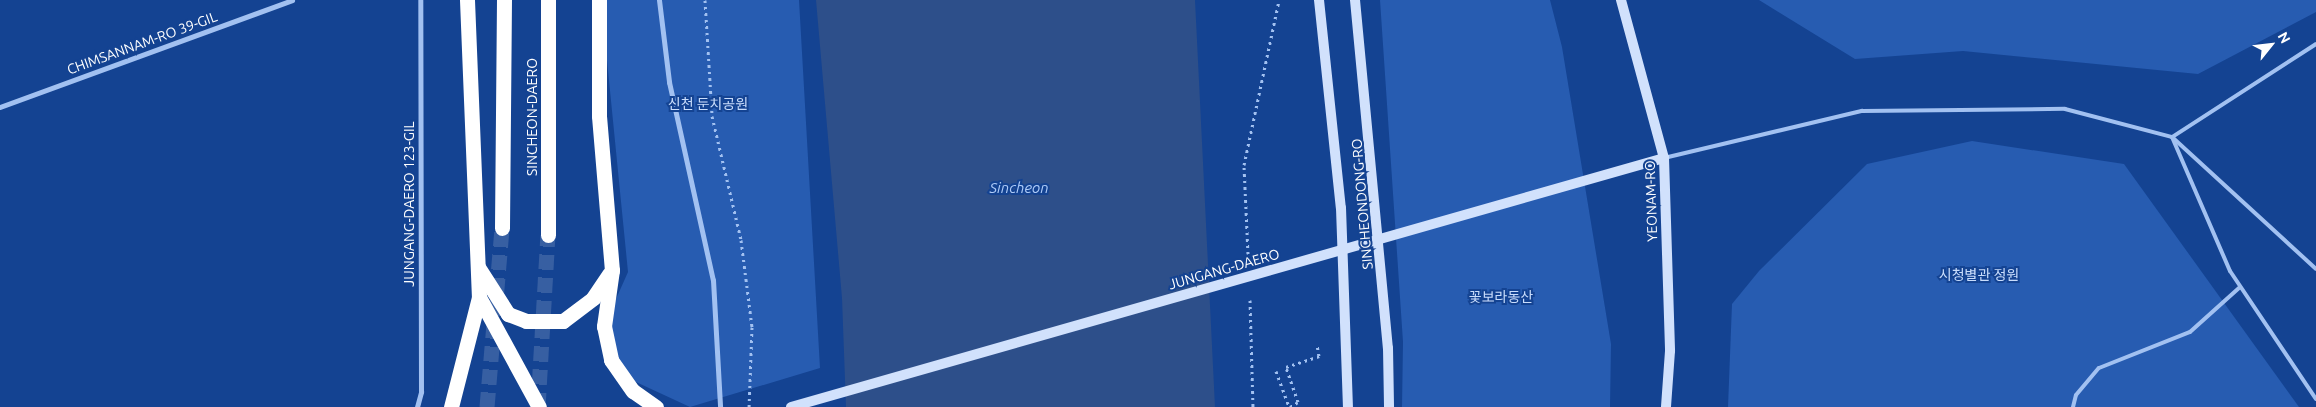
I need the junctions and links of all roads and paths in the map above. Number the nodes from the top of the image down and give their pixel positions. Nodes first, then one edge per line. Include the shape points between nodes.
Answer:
1 (292, 0) edge
2 (420, 0) edge
3 (468, 0) edge
4 (504, 0) edge
5 (548, 0) edge
6 (599, 0) edge
7 (659, 0) edge
8 (705, 0) edge
9 (1279, 0) edge
10 (1318, 0) edge
11 (1354, 0) edge
12 (1621, 0) edge
13 (2316, 44) edge
14 (0, 107) edge
15 (2172, 137) junction
16 (1664, 158) junction
17 (502, 228) tunnel mouth
18 (548, 235) tunnel mouth
19 (474, 261) junction
20 (1248, 261) dead end
21 (2316, 269) edge
22 (612, 270) junction
23 (2240, 287) junction
24 (1250, 290) dead end
25 (479, 297) junction
26 (1317, 345) dead end
27 (1276, 371) dead end
28 (2316, 399) edge
29 (417, 407) edge
30 (451, 407) edge
31 (539, 407) edge
32 (656, 407) edge
33 (720, 407) edge
34 (749, 407) edge
35 (791, 407) edge
36 (1253, 407) edge
37 (1289, 407) edge
38 (1348, 407) edge
39 (1389, 407) edge
40 (1666, 407) edge
41 (2073, 407) edge

1 - 14 street, CHIMSANNAM-RO 39-GIL
2 - 29 street, JUNGANG-DAERO 123-GIL via 421,392
3 - 19 highway
4 - 17 highway, SINCHEON-DAERO
5 - 18 highway, SINCHEON-DAERO
6 - 22 highway via 599,116
7 - 33 street via 669,82 713,280
8 - 34 path via 712,116 741,240 752,328
9 - 20 path via 1244,165
10 - 38 main road, SINCHEONDONG-RO via 1341,208
11 - 39 main road, SINCHEONDONG-RO via 1388,348
12 - 16 main road, YEONAM-RO
13 - 15 lane
15 - 16 lane via 2065,109 1862,111
15 - 21 lane
15 - 23 lane
16 - 35 main road, JUNGANG-DAERO, bridge
16 - 40 main road, YEONAM-RO via 1670,351
19 - 22 highway via 508,314 526,321 563,321 594,298
19 - 25 highway
22 - 32 highway via 604,326 611,360 633,390
23 - 28 lane
23 - 41 lane via 2190,332 2099,368 2076,395
24 - 36 path
25 - 30 highway
25 - 31 highway
26 - 37 path via 1319,356 1286,367 1298,402
27 - 37 path

